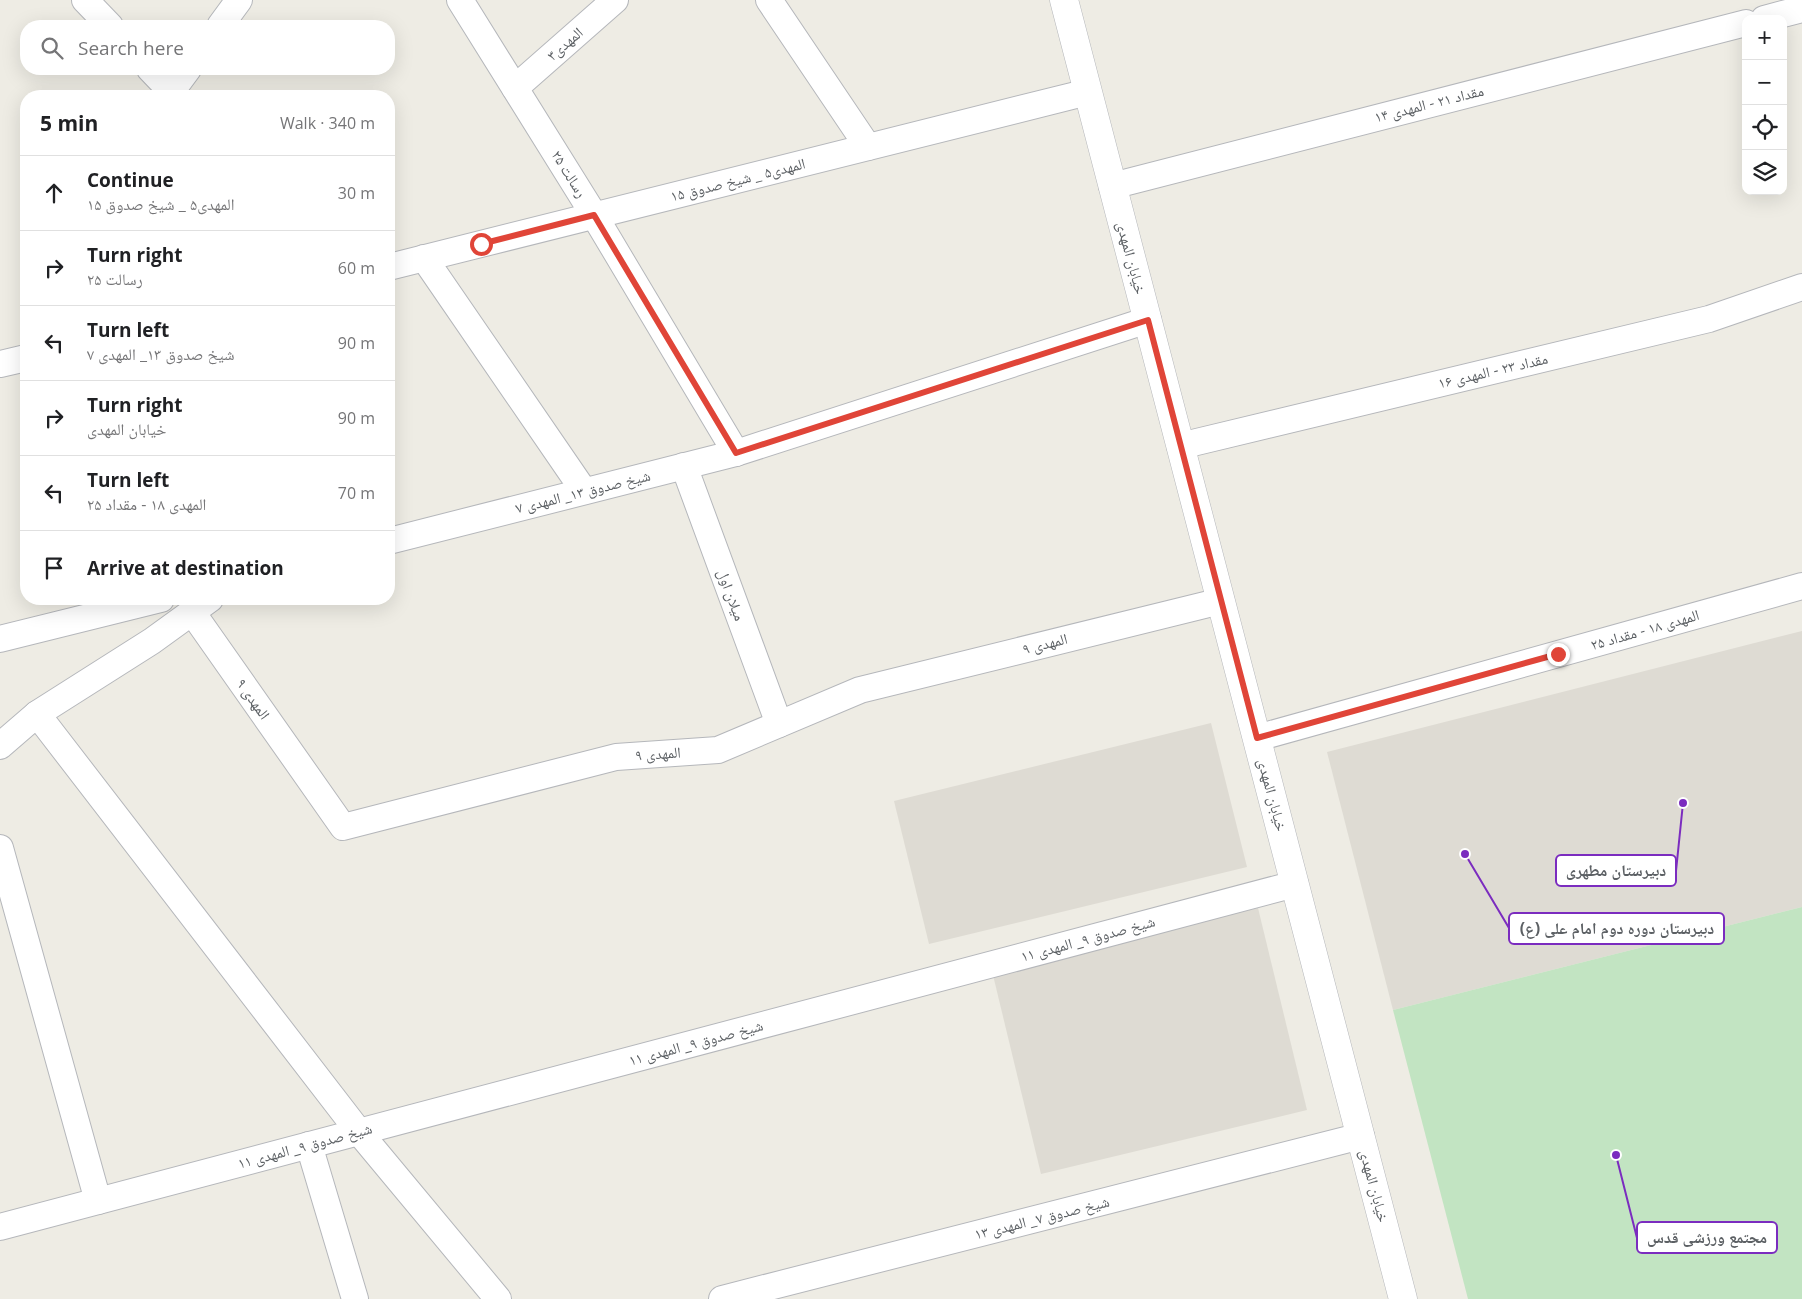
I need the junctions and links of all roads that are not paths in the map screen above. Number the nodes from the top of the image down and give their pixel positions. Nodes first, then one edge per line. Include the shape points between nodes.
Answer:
1 (85, 0) edge
2 (460, 0) edge
3 (615, 0) edge
4 (769, 0) edge
5 (1064, 0) edge
6 (1802, 9) edge
7 (1779, 15) edge
8 (104, 20) edge
9 (1742, 24) edge
10 (155, 75) edge
11 (184, 75) edge
12 (515, 88) junction
13 (167, 90) edge
14 (173, 90) edge
15 (1088, 92) junction
16 (868, 147) junction
17 (1112, 186) junction
18 (594, 215) junction
19 (424, 258) junction
20 (395, 265) edge
21 (1802, 287) edge
22 (1148, 320) junction
23 (20, 359) edge
24 (0, 364) edge
25 (1180, 446) junction
26 (736, 453) junction
27 (684, 466) junction
28 (584, 491) junction
29 (395, 539) edge
30 (1802, 586) edge
31 (1221, 601) junction
32 (137, 605) edge
33 (201, 605) edge
34 (0, 639) edge
35 (37, 714) junction
36 (779, 724) junction
37 (1257, 738) junction
38 (0, 746) edge
39 (0, 848) edge
40 (1295, 884) junction
41 (8, 908) edge
42 (359, 1132) junction
43 (1361, 1136) junction
44 (309, 1145) junction
45 (98, 1201) junction
46 (0, 1227) edge
47 (355, 1299) edge
48 (498, 1299) edge
49 (722, 1299) edge
50 (1403, 1299) edge

1 - 8 street
2 - 12 street, رسالت ۲۵
3 - 12 street, المهدی۳
4 - 16 street
5 - 15 street, خیابان المهدی
6 - 7 street
9 - 17 street, مقداد ۲۱ - المهدی ۱۴
10 - 13 street
11 - 14 street
12 - 18 street, رسالت ۲۵
15 - 16 street, المهدی۵ _ شیخ صدوق ۱۵
15 - 17 street, خیابان المهدی
16 - 18 street, المهدی۵ _ شیخ صدوق ۱۵
17 - 22 street, خیابان المهدی
18 - 19 street, المهدی۵ _ شیخ صدوق ۱۵
18 - 26 street, رسالت ۲۵
19 - 20 street, المهدی۵ _ شیخ صدوق ۱۵
19 - 28 street
21 - 25 street, مقداد ۲۳ - المهدی ۱۶ via 1710,319
22 - 25 street, خیابان المهدی
22 - 26 street, شیخ صدوق ۱۳_ المهدی ۷
23 - 24 street
25 - 31 street, خیابان المهدی
26 - 27 street, شیخ صدوق ۱۳_ المهدی ۷
27 - 28 street, شیخ صدوق ۱۳_ المهدی ۷
27 - 36 street, میلان اول
28 - 29 street, شیخ صدوق ۱۳_ المهدی ۷
30 - 37 street, المهدی ۱۸ - مقداد ۲۵
31 - 36 street, المهدی ۹ via 860,690
31 - 37 street, خیابان المهدی
32 - 34 street
33 - 35 street via 152,641
33 - 36 street, المهدی ۹ via 343,827 616,757 718,750
35 - 38 street
35 - 42 street
37 - 40 street, خیابان المهدی
39 - 41 street
40 - 42 street, شیخ صدوق ۹_ المهدی ۱۱
40 - 43 street, خیابان المهدی
41 - 45 street
42 - 44 street, شیخ صدوق ۹_ المهدی ۱۱
42 - 48 street
43 - 49 street, شیخ صدوق ۷_ المهدی ۱۳
43 - 50 street, خیابان المهدی
44 - 45 street, شیخ صدوق ۹_ المهدی ۱۱
44 - 47 street
45 - 46 street, شیخ صدوق ۹_ المهدی ۱۱

